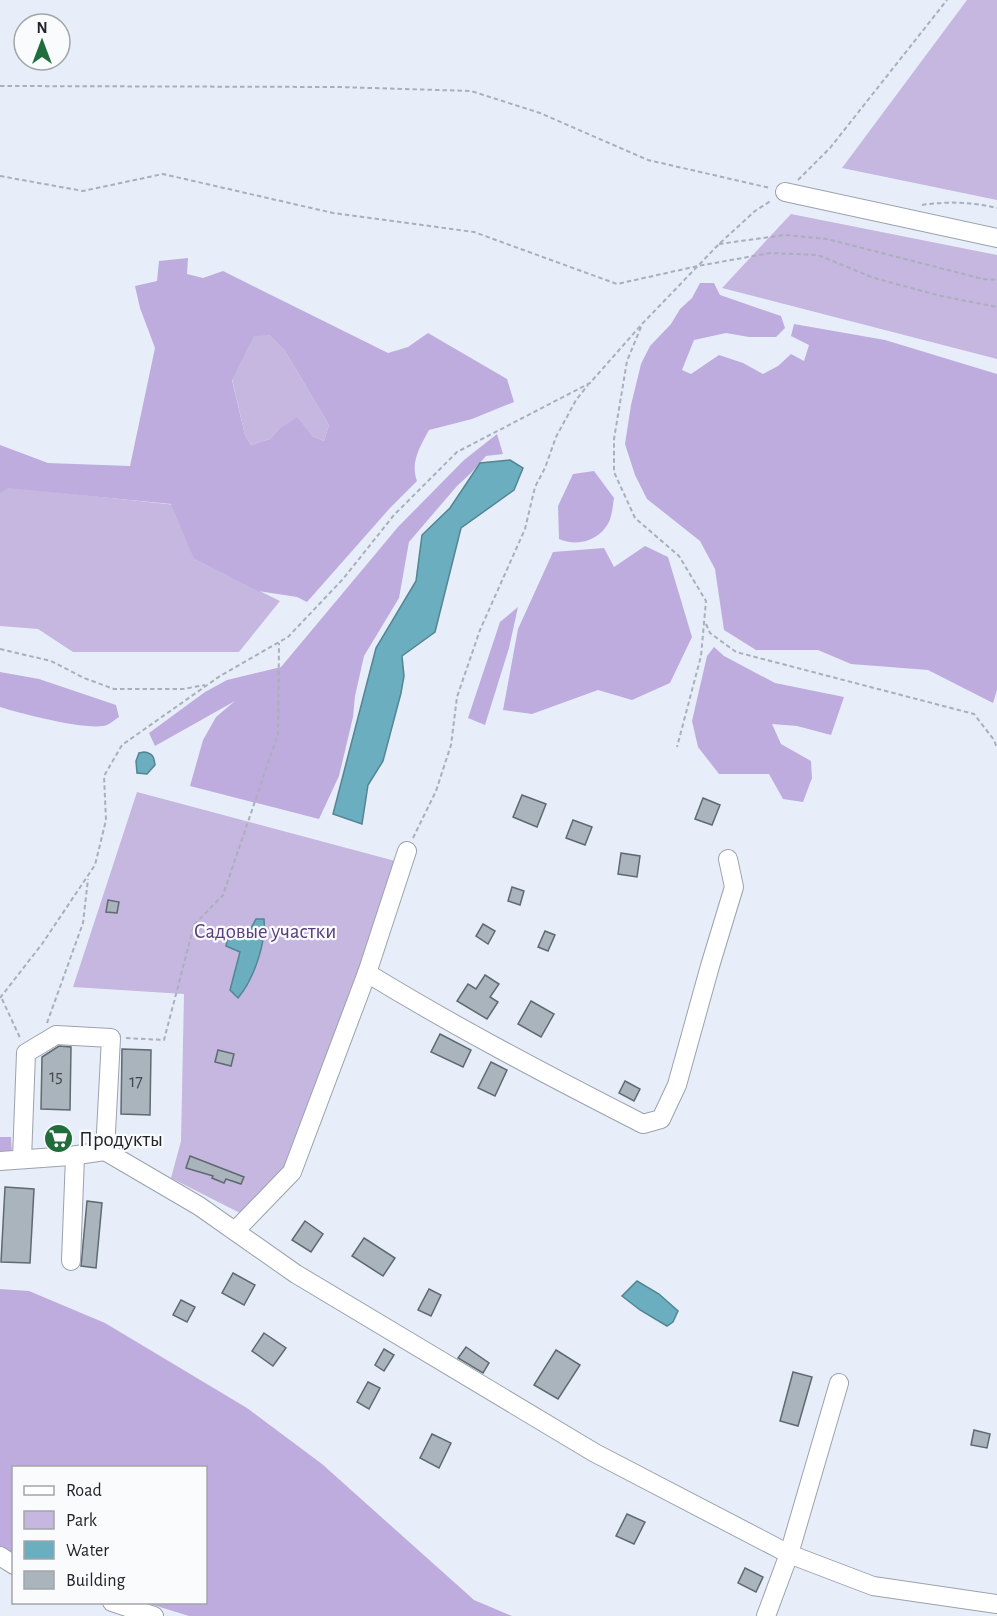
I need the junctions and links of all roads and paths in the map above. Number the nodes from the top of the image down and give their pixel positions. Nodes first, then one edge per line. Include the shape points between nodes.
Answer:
1 (947, 0) edge
2 (0, 86) edge
3 (0, 176) edge
4 (785, 192) junction
5 (918, 205) dead end
6 (997, 208) edge
7 (997, 238) edge
8 (719, 244) junction
9 (698, 266) junction
10 (997, 279) edge
11 (997, 307) edge
12 (642, 324) junction
13 (590, 382) junction
14 (704, 621) junction
15 (279, 642) junction
16 (0, 649) edge
17 (208, 684) junction
18 (677, 747) dead end
19 (997, 748) edge
20 (407, 851) joint
21 (728, 859) dead end
22 (88, 876) junction
23 (368, 973) junction
24 (1, 998) edge
25 (47, 1023) dead end
26 (111, 1038) junction
27 (26, 1053) junction
28 (105, 1151) junction
29 (75, 1156) junction
30 (22, 1159) junction
31 (0, 1161) edge
32 (236, 1231) junction
33 (71, 1261) dead end
34 (838, 1383) dead end
35 (789, 1554) junction
36 (118, 1604) edge
37 (997, 1604) edge
38 (154, 1616) edge
39 (766, 1616) edge

1 - 4 path via 830,148
2 - 4 path via 471,91 540,113 648,160
3 - 9 path via 83,191 163,174 333,213 474,232 617,284
4 - 7 street
4 - 8 path via 755,211
5 - 6 path via 941,202
8 - 9 path
8 - 10 path via 785,235 827,239 983,279
9 - 11 path via 770,253 818,255 874,278
9 - 12 path
12 - 13 path
12 - 14 path via 627,361 614,439 614,472 635,518 679,556 706,600
13 - 15 path via 457,452 394,515 343,579
13 - 20 path via 556,437 535,488 525,529 480,630 457,697 451,745 436,790
14 - 18 path via 701,656
14 - 19 path via 710,633 736,652 974,714
15 - 17 path
15 - 26 path via 278,734 223,895 194,925 164,1040
16 - 17 path via 51,661 114,689 183,689
17 - 22 path via 122,744 104,776 105,820 95,865
20 - 23 street
21 - 23 street via 734,887 677,1085 661,1119 643,1124 416,1003
22 - 24 path
22 - 25 path via 83,923
23 - 32 street via 292,1172
24 - 27 path
26 - 27 street via 56,1035
26 - 28 street
27 - 30 street
28 - 29 street
28 - 32 street
29 - 30 street
29 - 33 street
30 - 31 street
32 - 35 street via 296,1274 595,1453
34 - 35 street
35 - 37 street via 873,1586
35 - 39 street
36 - 38 street

